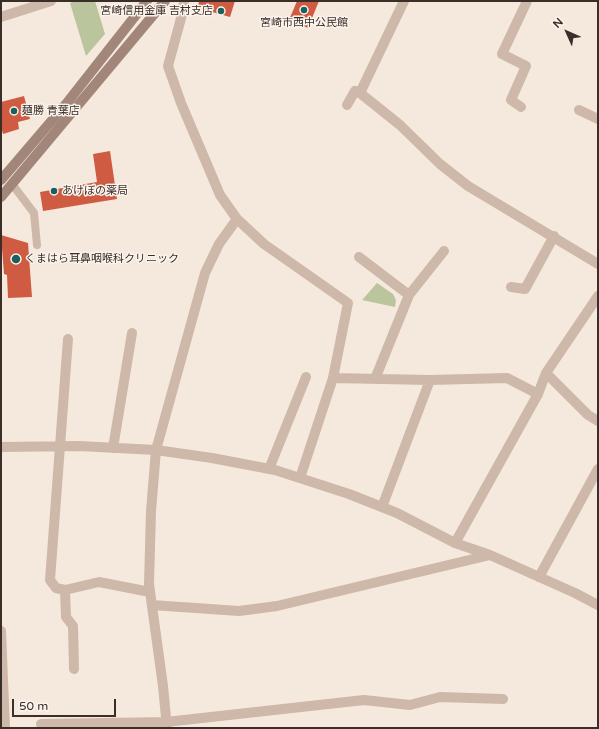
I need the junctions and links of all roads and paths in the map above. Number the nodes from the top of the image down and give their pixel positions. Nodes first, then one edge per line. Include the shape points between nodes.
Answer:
1 (51, 1) edge
2 (147, 1) edge
3 (164, 1) edge
4 (184, 1) edge
5 (404, 1) edge
6 (527, 1) edge
7 (1, 18) edge
8 (360, 93) junction
9 (346, 104) dead end
10 (521, 107) dead end
11 (579, 110) dead end
12 (598, 119) edge
13 (1, 180) edge
14 (12, 184) junction
15 (1, 197) edge
16 (237, 219) junction
17 (554, 236) junction
18 (37, 245) dead end
19 (444, 251) dead end
20 (359, 257) dead end
21 (598, 264) edge
22 (511, 287) dead end
23 (409, 295) junction
24 (598, 296) edge
25 (132, 333) dead end
26 (68, 339) dead end
27 (546, 373) junction
28 (306, 377) dead end
29 (333, 378) junction
30 (375, 379) junction
31 (430, 380) junction
32 (538, 394) junction
33 (598, 421) edge
34 (60, 446) junction
35 (1, 447) edge
36 (113, 448) junction
37 (156, 450) junction
38 (270, 469) junction
39 (598, 469) edge
40 (300, 478) junction
41 (382, 507) junction
42 (455, 543) junction
43 (490, 554) junction
44 (539, 577) junction
45 (65, 590) junction
46 (150, 592) junction
47 (152, 605) junction
48 (598, 605) edge
49 (1, 631) edge
50 (74, 669) dead end
51 (503, 700) dead end
52 (41, 724) dead end
53 (167, 725) edge
54 (5, 728) edge

1 - 7 street
2 - 13 street via 66,104
3 - 14 street
4 - 16 street via 168,66 180,103 220,195
5 - 8 street
6 - 10 street via 502,54 526,66 511,100
8 - 9 street via 356,91
8 - 17 street via 468,186
11 - 12 street
14 - 15 street
14 - 18 lane via 34,213
16 - 29 street via 264,244 348,303
16 - 37 street via 219,244 205,273
17 - 21 street
17 - 22 street via 525,289
19 - 23 street
20 - 23 street
23 - 30 street
24 - 27 street
25 - 36 street
26 - 34 street
27 - 32 street
27 - 33 street via 588,415
28 - 38 street
29 - 30 street
29 - 40 street
30 - 31 street
31 - 32 street via 507,378
31 - 41 street
32 - 42 street
34 - 35 street
34 - 36 street
34 - 45 street via 50,580 56,588
36 - 37 street
37 - 38 street
37 - 46 street via 150,510
38 - 40 street
39 - 44 street
40 - 41 street
41 - 42 street
42 - 43 street
43 - 44 street
43 - 47 street via 277,606 239,611
44 - 48 street
45 - 46 street via 99,582
45 - 50 street via 66,617 73,626
46 - 47 street
47 - 53 street
49 - 54 street
51 - 53 street via 440,697 410,705 364,700
52 - 53 street

